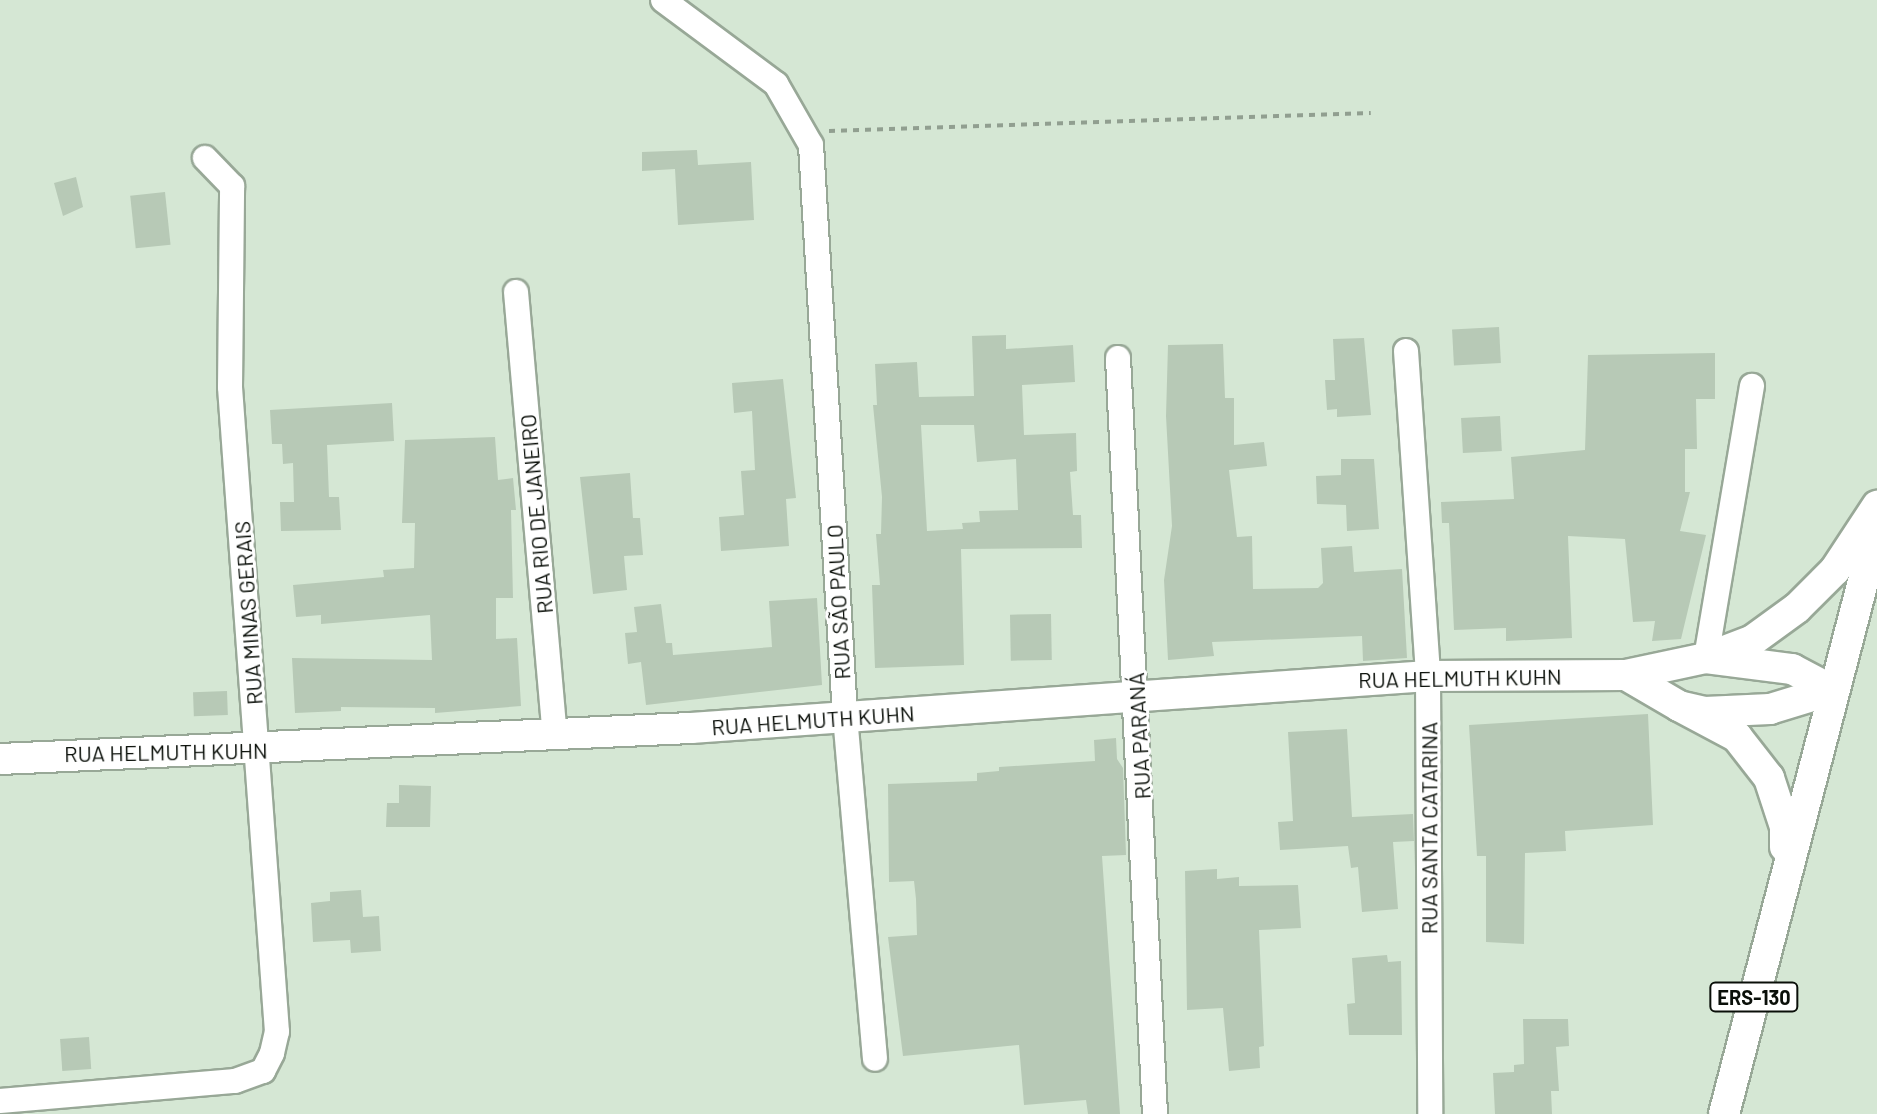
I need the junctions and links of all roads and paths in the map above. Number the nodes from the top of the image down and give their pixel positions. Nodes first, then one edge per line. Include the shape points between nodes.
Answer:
1 (663, 0) edge
2 (1371, 113) dead end
3 (807, 138) junction
4 (205, 158) dead end
5 (516, 292) dead end
6 (1406, 351) dead end
7 (1118, 358) dead end
8 (1752, 386) dead end
9 (1877, 506) edge
10 (1877, 528) edge
11 (1706, 658) junction
12 (1626, 675) junction
13 (1428, 676) junction
14 (1832, 690) junction
15 (1137, 699) junction
16 (1679, 706) junction
17 (845, 716) junction
18 (555, 736) junction
19 (258, 750) junction
20 (0, 759) edge
21 (1784, 879) junction
22 (875, 1059) dead end
23 (0, 1101) edge
24 (1155, 1114) edge
25 (1430, 1114) edge
26 (1724, 1114) edge

1 - 3 street via 776,84
2 - 3 path
3 - 17 street, RUA SÃO PAULO
4 - 19 street, RUA MINAS GERAIS via 232,186 230,387
5 - 18 street, RUA RIO DE JANEIRO
6 - 13 street, RUA SANTA CATARINA
7 - 15 street, RUA PARANÁ
8 - 11 street
9 - 11 main road via 1835,570 1797,608 1753,640
10 - 14 main road, ERS-130
11 - 12 main road, RUA HELMUTH KUHN
11 - 14 main road, RUA HELMUTH KUHN via 1792,669
12 - 13 main road, RUA HELMUTH KUHN
12 - 16 main road
13 - 15 main road, RUA HELMUTH KUHN
13 - 25 street, RUA SANTA CATARINA
14 - 16 main road via 1770,709 1705,712
14 - 21 main road, ERS-130
15 - 17 main road, RUA HELMUTH KUHN
15 - 24 street, RUA PARANÁ
16 - 21 main road via 1737,737 1769,778 1785,827
17 - 18 main road, RUA HELMUTH KUHN
17 - 22 street, RUA SÃO PAULO
18 - 19 main road, RUA HELMUTH KUHN
19 - 20 main road, RUA HELMUTH KUHN via 91,751
19 - 23 street, RUA MINAS GERAIS via 277,1032 263,1071 235,1081
21 - 26 main road, ERS-130

